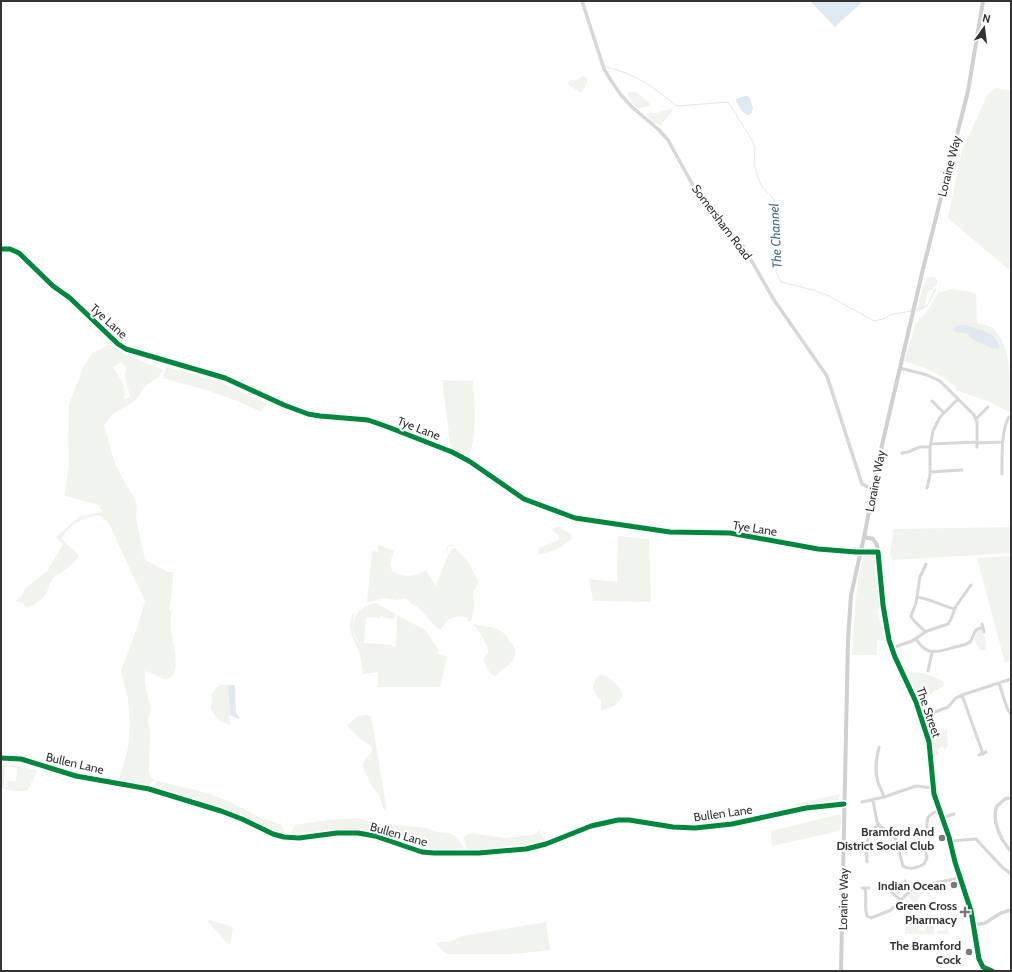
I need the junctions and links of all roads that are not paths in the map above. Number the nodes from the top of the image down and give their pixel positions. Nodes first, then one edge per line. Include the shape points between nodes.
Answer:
1 (582, 1) edge
2 (983, 1) edge
3 (1, 249) edge
4 (900, 368) junction
5 (958, 399) junction
6 (932, 402) dead end
7 (988, 407) dead end
8 (944, 413) junction
9 (1009, 417) dead end
10 (976, 419) junction
11 (1000, 427) dead end
12 (1004, 428) junction
13 (1003, 442) junction
14 (977, 444) junction
15 (931, 446) junction
16 (902, 453) dead end
17 (962, 470) dead end
18 (930, 472) junction
19 (1002, 474) dead end
20 (927, 488) dead end
21 (874, 490) junction
22 (864, 537) junction
23 (861, 552) junction
24 (926, 564) dead end
25 (971, 585) dead end
26 (917, 597) junction
27 (954, 609) junction
28 (925, 632) junction
29 (984, 632) dead end
30 (916, 639) junction
31 (892, 648) junction
32 (932, 652) junction
33 (928, 671) dead end
34 (1011, 679) edge
35 (999, 683) junction
36 (962, 695) junction
37 (1011, 714) edge
38 (922, 717) junction
39 (879, 747) dead end
40 (983, 754) dead end
41 (1, 758) edge
42 (933, 788) junction
43 (884, 797) junction
44 (1011, 798) edge
45 (872, 800) junction
46 (862, 802) dead end
47 (844, 804) junction
48 (939, 810) junction
49 (954, 814) dead end
50 (942, 818) junction
51 (926, 822) junction
52 (879, 824) junction
53 (921, 824) dead end
54 (921, 833) dead end
55 (950, 841) junction
56 (925, 848) dead end
57 (1011, 851) edge
58 (867, 862) dead end
59 (1011, 874) edge
60 (960, 878) junction
61 (905, 882) dead end
62 (890, 886) dead end
63 (865, 888) dead end
64 (911, 889) junction
65 (901, 900) junction
66 (1011, 910) edge
67 (974, 925) junction
68 (984, 970) edge
69 (841, 971) edge
70 (992, 971) edge

1 - 21 street, Somersham Road via 604,69 612,82 633,108 668,140 700,198 743,246 774,300 827,376 862,484
2 - 4 main road, Loraine Way via 968,91
3 - 23 street, Tye Lane via 10,248 19,253 126,349 225,378 308,414 368,420 388,427 452,452 524,499 575,518 670,532 730,533 818,549
4 - 5 street via 934,378
4 - 21 main road, Loraine Way
5 - 8 street
5 - 10 street
6 - 8 street
7 - 10 street
8 - 15 street via 935,426
9 - 12 street
10 - 14 street
11 - 12 street
12 - 13 street
13 - 14 street
13 - 19 street
14 - 15 street
15 - 16 street
15 - 18 street
17 - 18 street
18 - 20 street
21 - 22 main road, Loraine Way
22 - 23 main road, Loraine Way
22 - 31 main road, The Street via 874,539 877,545 883,605
23 - 47 main road, Loraine Way via 851,595
24 - 26 street via 920,577
25 - 27 street
26 - 27 street via 927,598
26 - 28 street via 912,617
27 - 28 street via 948,624
28 - 30 street
29 - 32 street via 982,626 976,630 967,644
30 - 31 street
30 - 32 street
31 - 38 main road, The Street
32 - 33 street
34 - 35 street
35 - 36 street
35 - 37 street via 1007,710
36 - 38 street via 950,706
36 - 40 street
38 - 42 main road, The Street via 931,752
39 - 43 street via 876,772
41 - 47 street, Bullen Lane via 21,759 70,774 149,789 227,813 284,837 358,833 422,852 434,853 526,849 591,826 618,820 696,828 732,824 799,809
42 - 43 street via 914,786
42 - 48 main road, The Street
43 - 45 street
44 - 57 street via 997,806 994,818
45 - 46 street
45 - 52 street
47 - 69 main road, Loraine Way
48 - 50 main road, The Street
48 - 51 street via 930,815
49 - 50 street
50 - 55 main road, The Street
51 - 53 street
51 - 54 street via 927,830
52 - 56 street via 896,840 901,864 904,867 919,867 924,864 927,858
52 - 58 street via 868,837
55 - 59 street via 976,839
55 - 60 main road, The Street
60 - 64 street
60 - 67 main road, The Street
61 - 64 street
62 - 65 street via 892,894
63 - 65 street via 865,911 869,918 891,910
64 - 65 street
66 - 67 street via 986,923
67 - 68 main road, The Street via 977,952
68 - 70 main road

